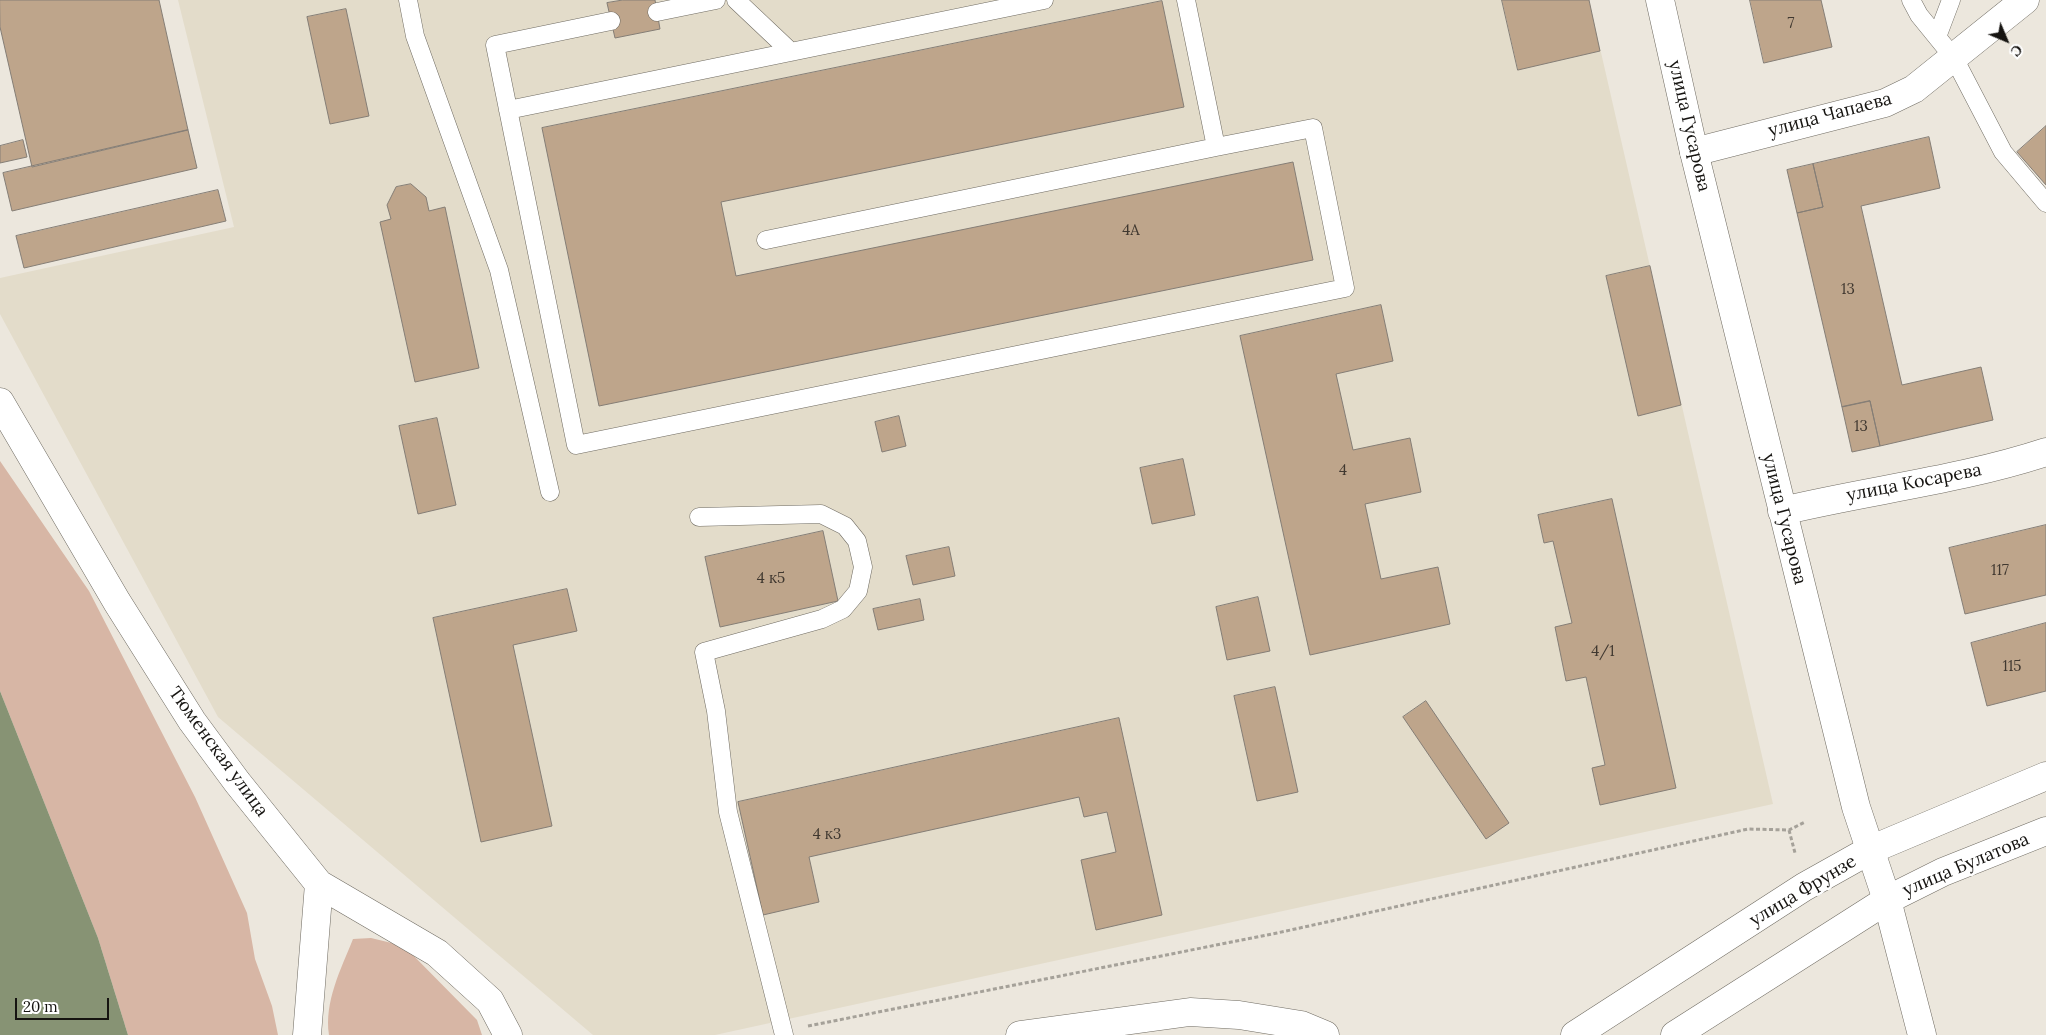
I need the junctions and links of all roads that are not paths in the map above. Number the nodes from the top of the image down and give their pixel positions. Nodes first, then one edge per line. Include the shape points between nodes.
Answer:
1 (408, 0) edge
2 (716, 0) edge
3 (736, 0) edge
4 (1044, 0) edge
5 (1186, 0) edge
6 (1660, 0) edge
7 (1911, 0) edge
8 (1951, 0) edge
9 (2025, 0) edge
10 (975, 7) edge
11 (657, 12) dead end
12 (611, 21) dead end
13 (1937, 37) junction
14 (791, 52) junction
15 (1954, 58) junction
16 (508, 110) junction
17 (1216, 147) junction
18 (1694, 152) junction
19 (2046, 203) edge
20 (766, 240) dead end
21 (0, 402) edge
22 (2046, 452) edge
23 (550, 492) dead end
24 (1782, 511) junction
25 (699, 518) dead end
26 (2046, 776) edge
27 (2046, 831) edge
28 (1870, 850) junction
29 (319, 884) junction
30 (1887, 900) junction
31 (1239, 1015) junction
32 (784, 1033) edge
33 (307, 1035) edge
34 (508, 1035) edge
35 (1020, 1035) edge
36 (1272, 1035) edge
37 (1325, 1035) edge
38 (1575, 1035) edge
39 (1675, 1035) edge
40 (1922, 1035) edge

1 - 23 lane via 415,36 499,270
2 - 11 lane
3 - 14 lane
4 - 10 lane
5 - 17 lane
6 - 18 main road, улица Гусарова
7 - 13 lane
8 - 13 lane
9 - 15 main road, улица Чапаева
10 - 14 lane
12 - 16 lane via 495,45
13 - 15 lane
14 - 16 lane
15 - 18 main road, улица Чапаева via 1914,88 1885,103
15 - 19 lane via 2003,152
16 - 17 lane via 576,446 1345,288 1312,128
17 - 20 lane
18 - 24 main road, улица Гусарова
21 - 29 main road, Тюменская улица via 117,602 192,721
22 - 24 main road, улица Косарева via 2007,464
24 - 28 main road, улица Гусарова via 1856,807
25 - 32 lane via 821,514 845,526 857,541 863,567 858,590 843,609 822,619 704,652 716,711 728,812
26 - 28 main road, улица Фрунзе
27 - 30 main road, улица Булатова via 1943,872
28 - 30 main road, улица Гусарова
28 - 38 main road, улица Фрунзе via 1804,887
29 - 33 main road
29 - 34 main road, Тюменская улица via 437,953 490,1001
30 - 39 main road
30 - 40 main road, улица Гусарова
31 - 35 main road via 1190,1012
31 - 36 main road
31 - 37 main road via 1301,1025

